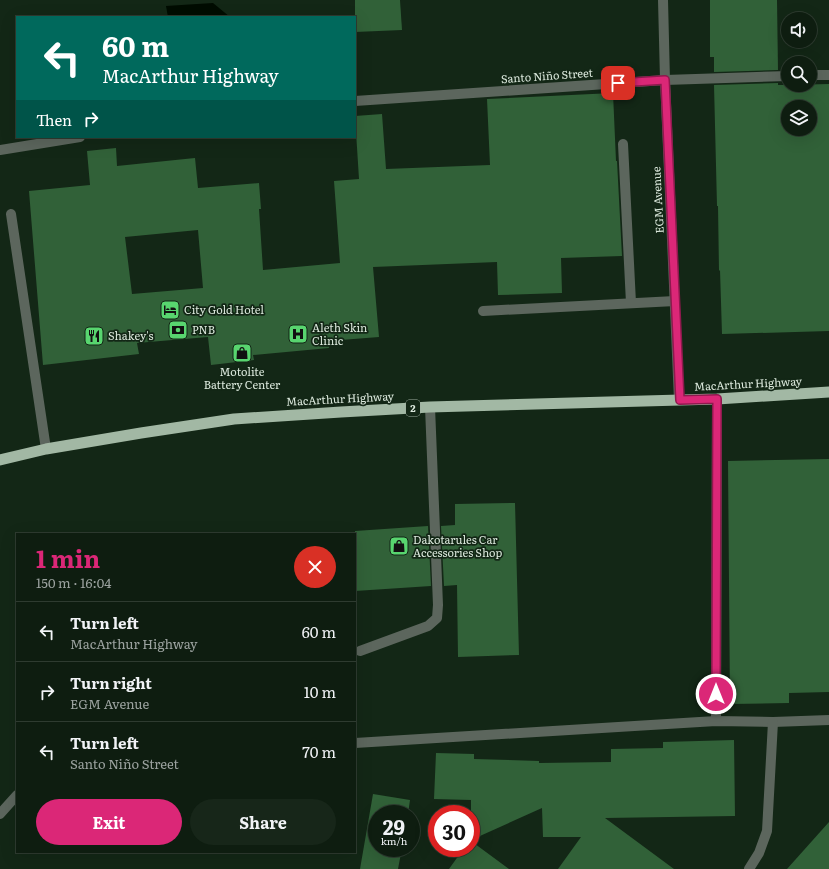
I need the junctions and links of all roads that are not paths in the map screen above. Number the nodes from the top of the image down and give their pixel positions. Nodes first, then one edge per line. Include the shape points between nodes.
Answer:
1 (663, 0) edge
2 (817, 75) edge
3 (829, 75) edge
4 (781, 76) edge
5 (665, 80) junction
6 (356, 101) edge
7 (74, 138) edge
8 (623, 144) dead end
9 (0, 150) edge
10 (11, 214) dead end
11 (675, 301) junction
12 (631, 303) junction
13 (483, 311) dead end
14 (829, 392) edge
15 (717, 399) junction
16 (680, 400) junction
17 (430, 407) junction
18 (46, 449) junction
19 (0, 460) edge
20 (360, 651) dead end
21 (829, 720) edge
22 (716, 721) junction
23 (773, 722) junction
24 (356, 743) edge
25 (16, 796) edge
26 (0, 814) edge
27 (749, 869) edge

1 - 5 street, EGM Avenue
2 - 3 street
4 - 5 street, Santo Niño Street
5 - 6 street, Santo Niño Street
5 - 11 street, EGM Avenue
7 - 9 street
8 - 12 street
10 - 18 street
11 - 12 street
11 - 16 street, EGM Avenue
12 - 13 street
14 - 15 highway, MacArthur Highway / 2
15 - 16 highway, MacArthur Highway / 2
15 - 22 street
16 - 17 highway, MacArthur Highway / 2
17 - 18 highway, MacArthur Highway / 2 via 234,420 141,432
17 - 20 street via 437,618 428,626
18 - 19 highway, MacArthur Highway / 2
21 - 23 street
22 - 23 street
22 - 24 street
23 - 27 street via 767,831 759,853
25 - 26 street

